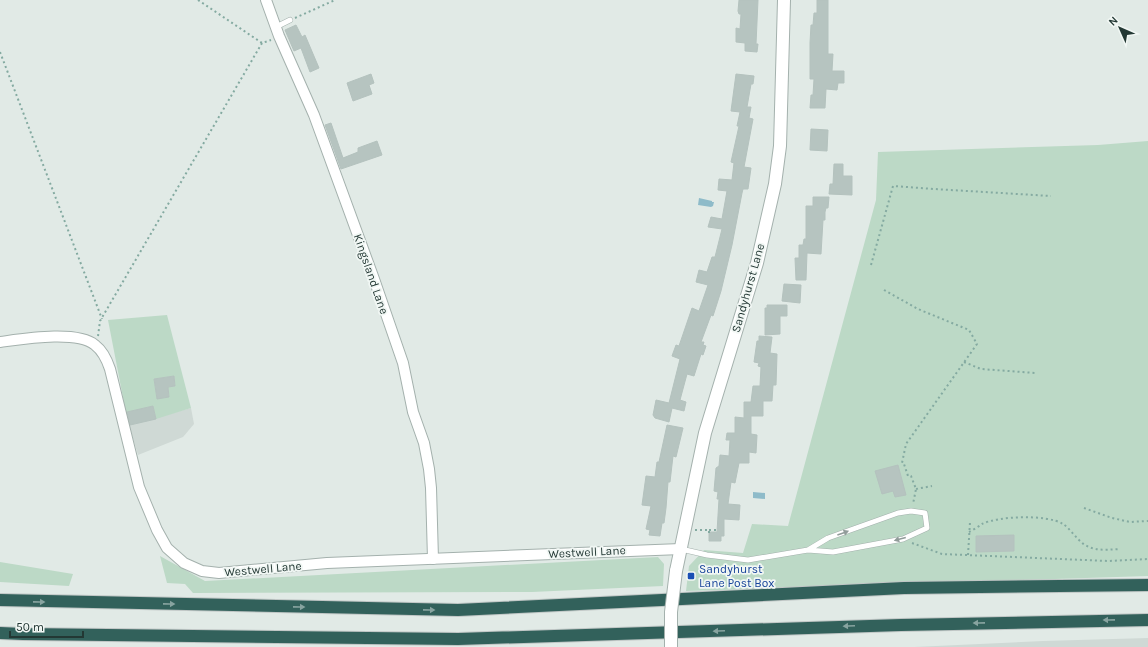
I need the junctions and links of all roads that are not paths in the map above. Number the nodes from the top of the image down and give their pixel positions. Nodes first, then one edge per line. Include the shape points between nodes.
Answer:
1 (266, 0) edge
2 (784, 0) edge
3 (290, 20) road end
4 (277, 32) junction
5 (0, 342) edge
6 (681, 549) junction
7 (808, 550) junction
8 (433, 559) junction
9 (1148, 586) edge
10 (0, 600) edge
11 (1148, 620) edge
12 (0, 632) edge
13 (671, 647) edge

1 - 4 street, Kingsland Lane
2 - 6 street, Sandyhurst Lane via 780,146 775,184 757,263 705,433
3 - 4 lane
4 - 8 street, Kingsland Lane via 314,115 403,363 429,469
5 - 8 street, Westwell Lane via 61,337 84,339 96,345 102,352 110,369 139,487 164,542 184,563 202,571 219,572 327,563
6 - 7 lane via 748,560
6 - 8 street, Westwell Lane
6 - 13 street, Sandyhurst Lane, bridge via 676,571
7 -> 7 lane via 828,538 898,513 925,512 927,528 903,539 833,552
10 -> 9 highway via 458,610 904,588
11 -> 12 highway via 893,625 458,639

